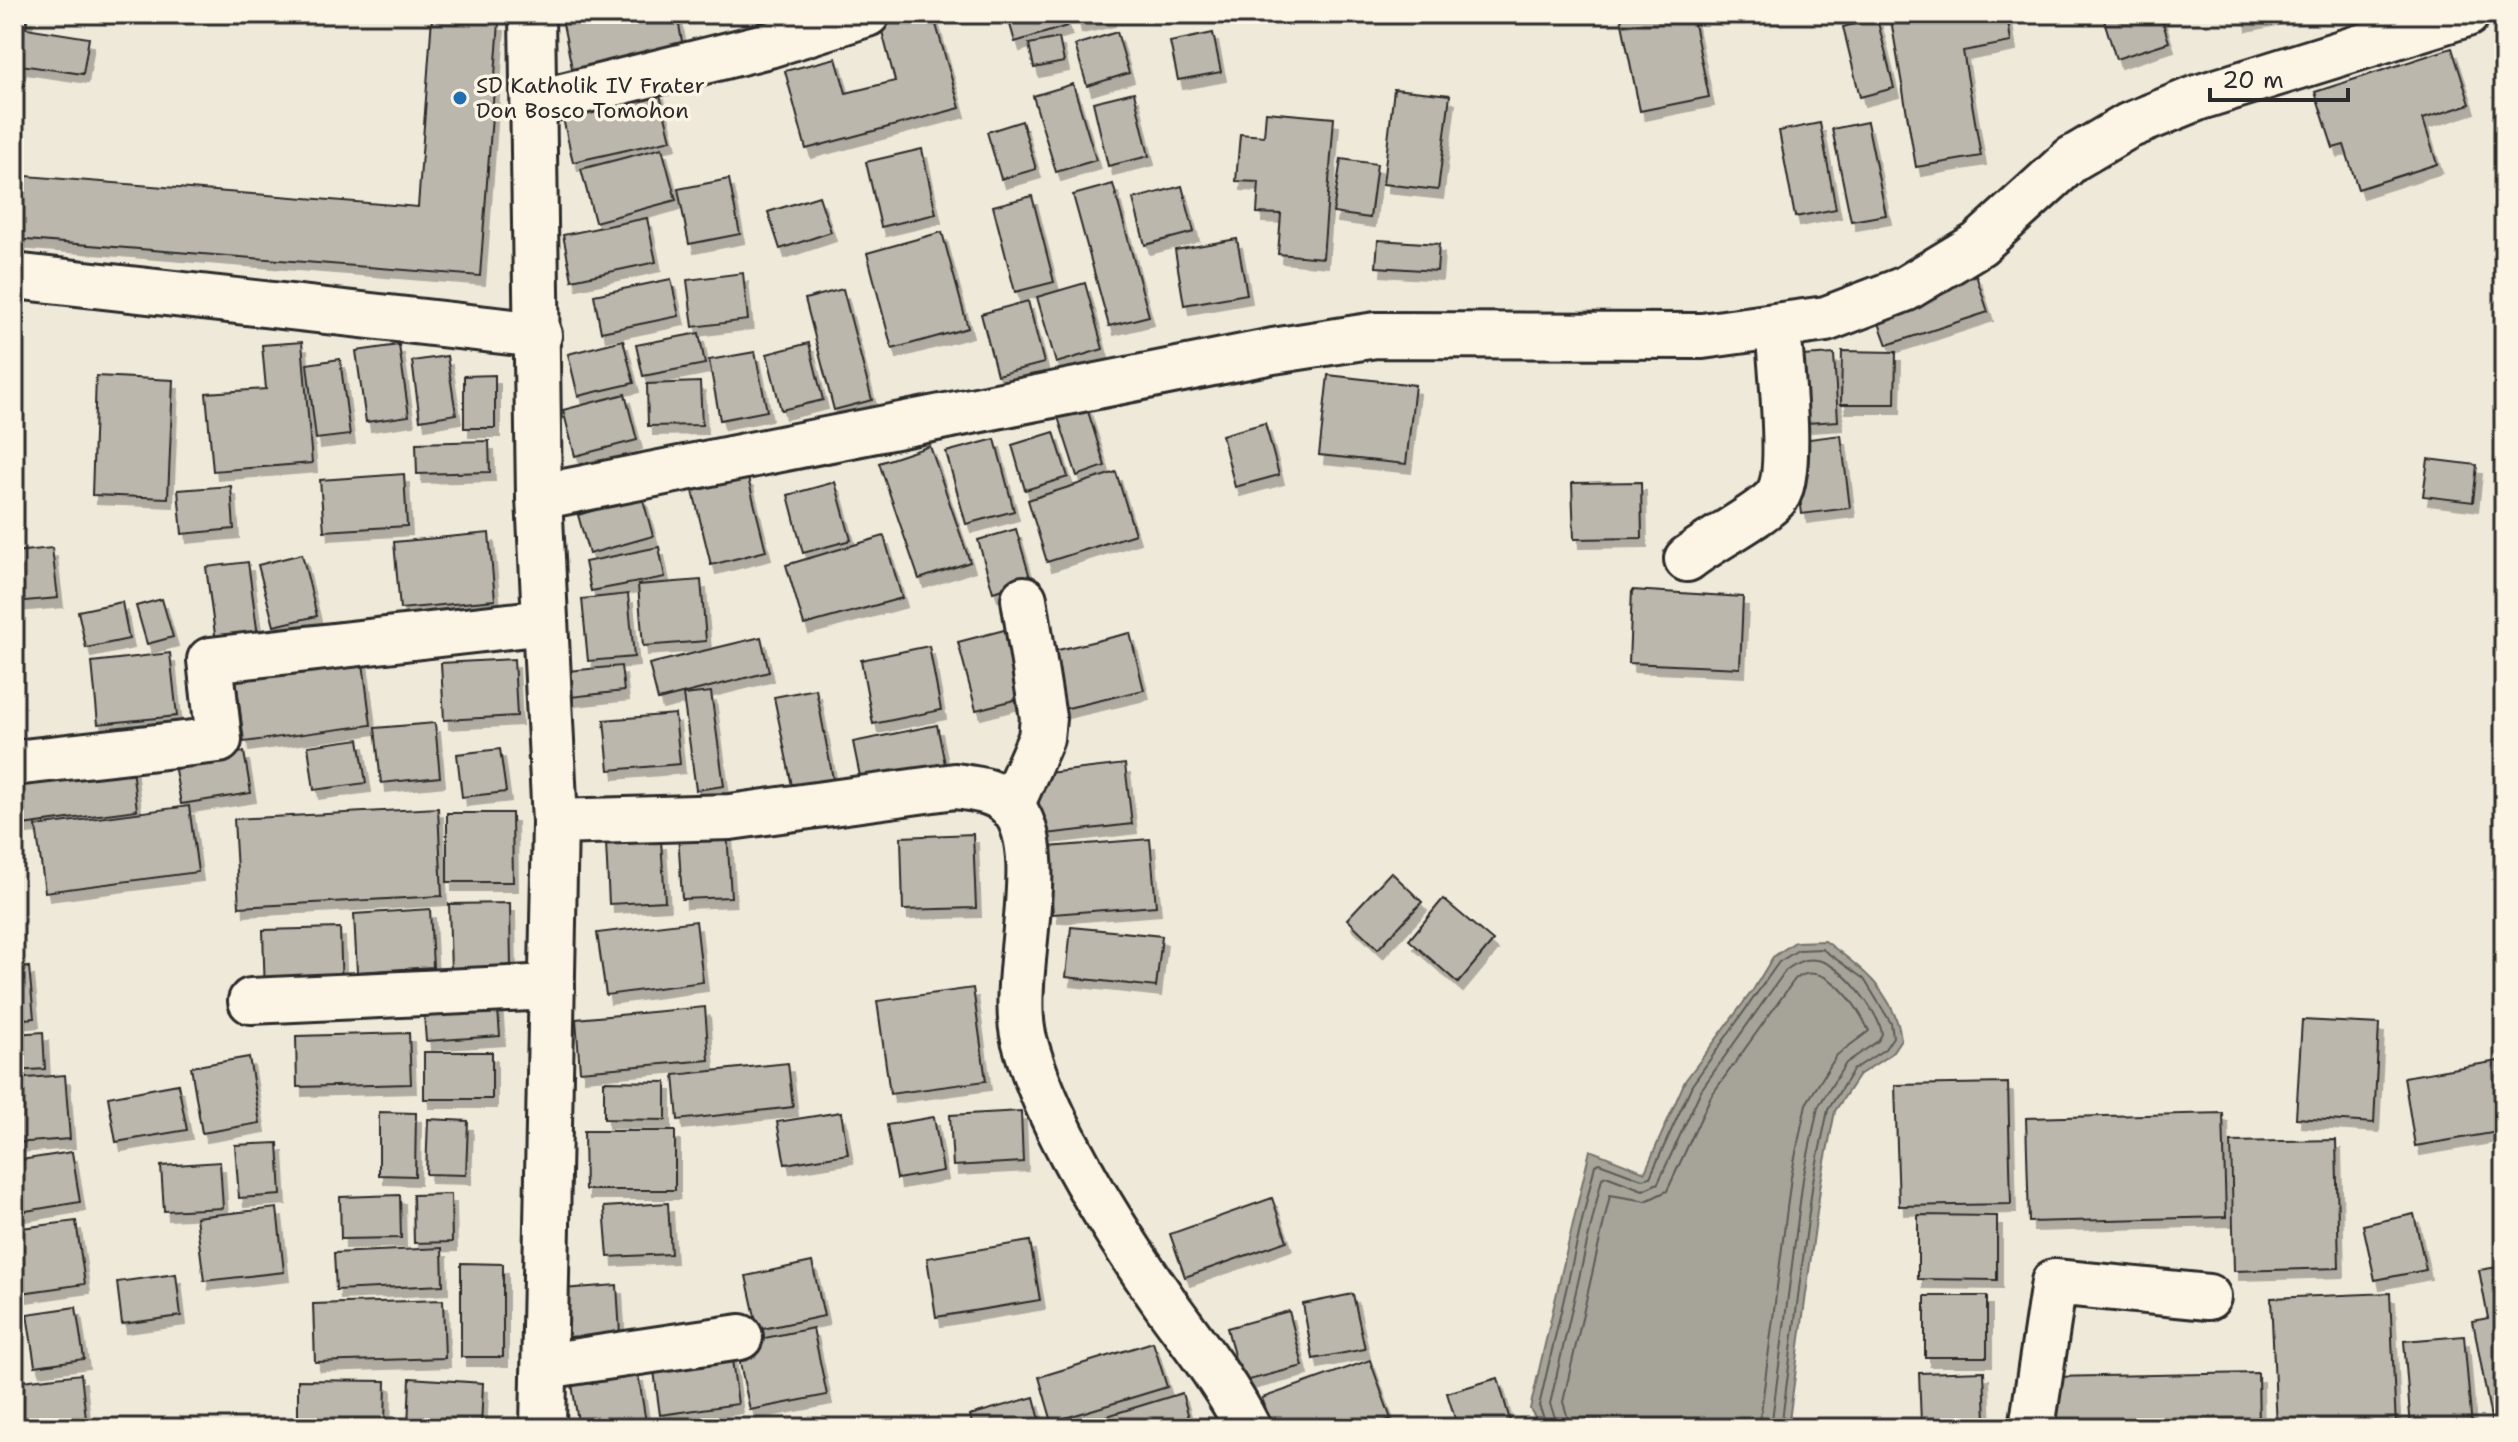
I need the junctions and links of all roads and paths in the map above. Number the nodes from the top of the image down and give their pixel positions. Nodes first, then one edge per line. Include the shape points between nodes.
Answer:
1 (532, 14) edge
2 (867, 14) edge
3 (2467, 14) edge
4 (534, 103) junction
5 (14, 276) edge
6 (1778, 326) junction
7 (539, 335) junction
8 (539, 497) junction
9 (1687, 559) dead end
10 (1024, 599) dead end
11 (545, 622) junction
12 (14, 763) edge
13 (1011, 806) junction
14 (555, 822) junction
15 (552, 987) junction
16 (251, 1001) dead end
17 (2208, 1297) dead end
18 (740, 1337) dead end
19 (545, 1366) junction
20 (543, 1428) edge
21 (1248, 1428) edge
22 (2032, 1428) edge

1 - 4 street
2 - 4 street via 769,45
3 - 6 street via 2197,98 2128,126 2072,159 1979,244 1905,289 1826,319
4 - 7 street
5 - 7 street
6 - 8 street via 1702,336 1376,335
6 - 9 street via 1785,454 1778,494
7 - 8 street
8 - 11 street
10 - 13 street via 1043,718 1041,738
11 - 12 street via 210,660 219,740
11 - 14 street
13 - 14 street via 988,791 955,786 730,817
13 - 21 street via 1030,857 1019,993 1023,1036 1037,1078 1123,1242 1232,1396
14 - 15 street
15 - 16 street
15 - 19 street
17 - 22 street via 2054,1282
18 - 19 street
19 - 20 street

